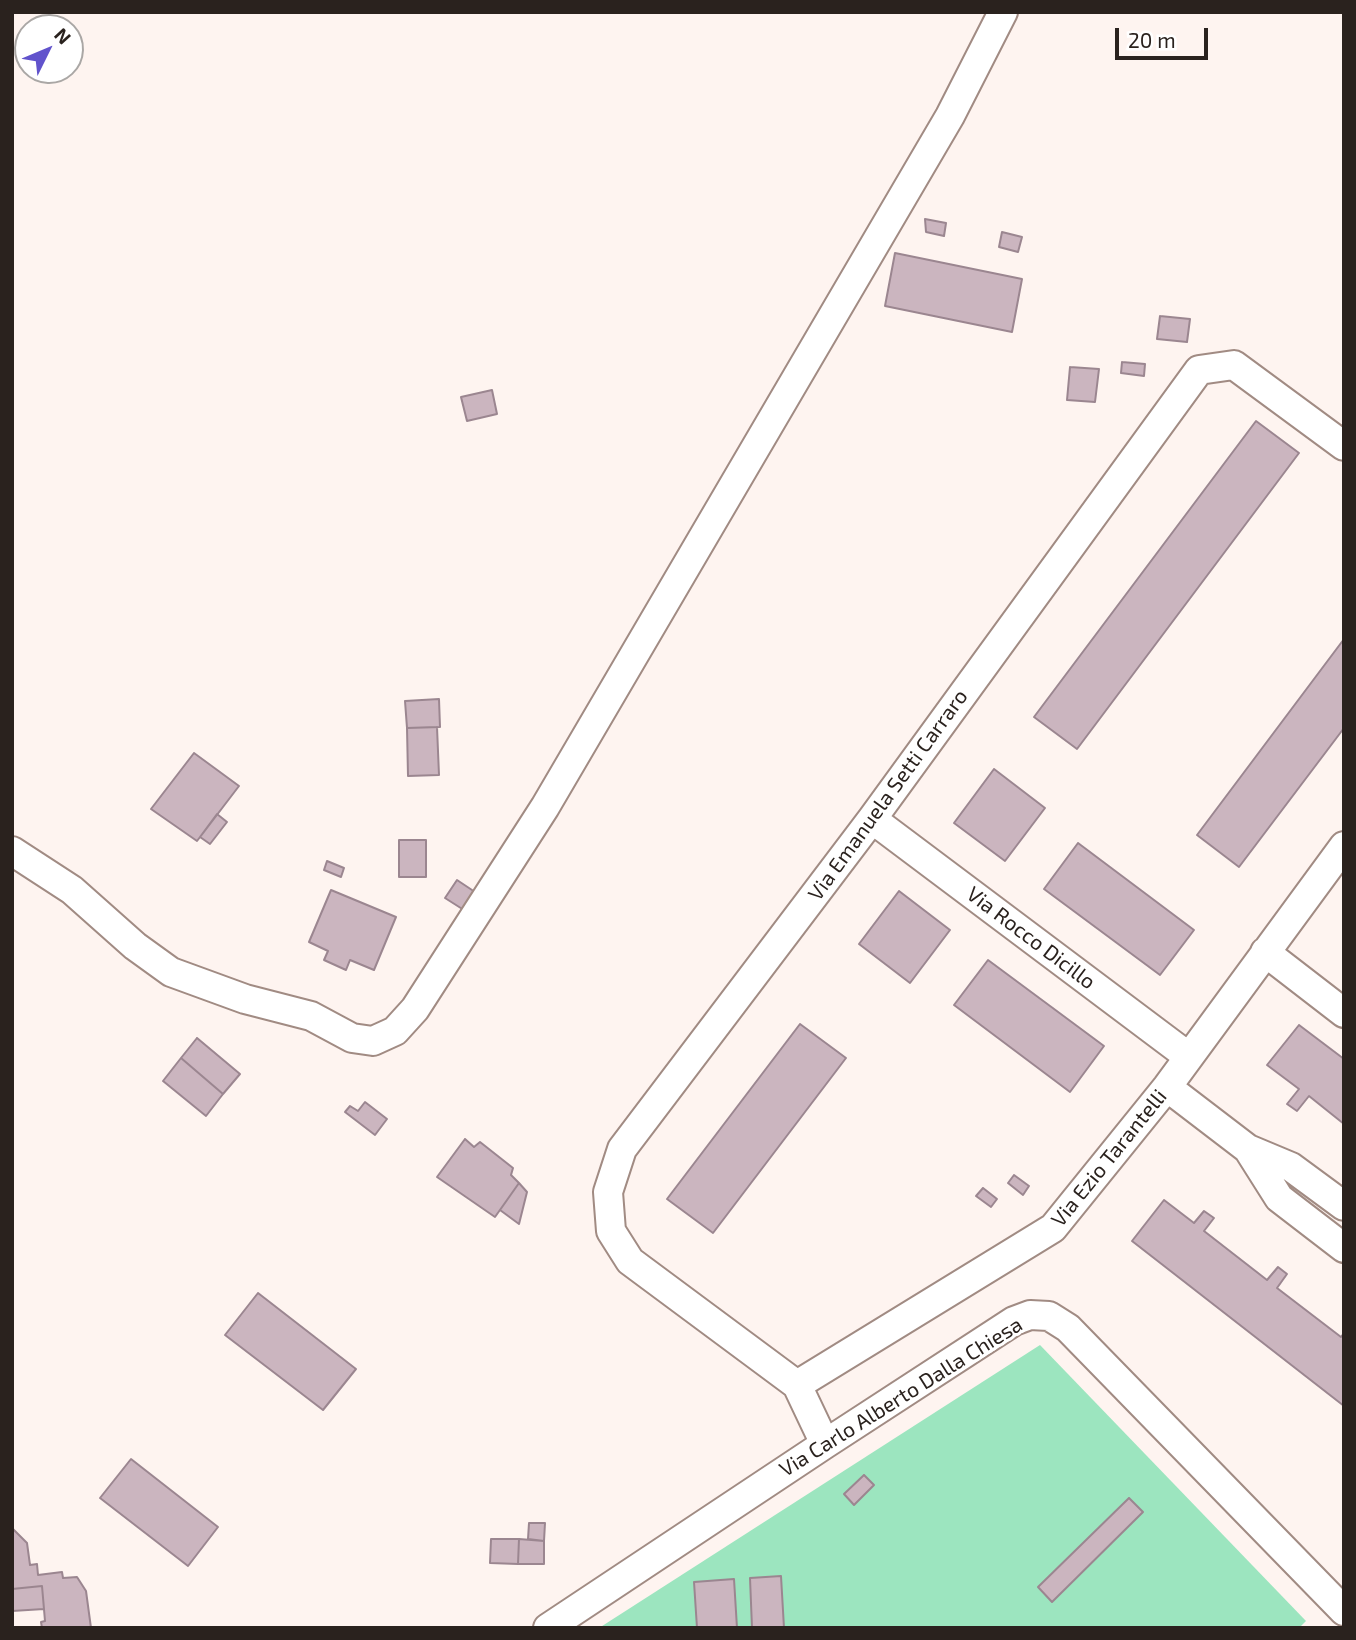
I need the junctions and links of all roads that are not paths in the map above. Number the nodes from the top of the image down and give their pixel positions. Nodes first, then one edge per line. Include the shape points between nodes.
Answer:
1 (1003, 12) edge
2 (1344, 446) edge
3 (872, 819) junction
4 (1344, 846) edge
5 (12, 851) edge
6 (1265, 952) junction
7 (1344, 1013) edge
8 (1189, 1057) junction
9 (1167, 1087) junction
10 (1248, 1149) junction
11 (1344, 1206) edge
12 (1344, 1248) edge
13 (797, 1385) junction
14 (825, 1444) junction
15 (1344, 1611) edge
16 (548, 1628) edge

1 - 5 street via 950,116 545,807 415,1009 394,1031 373,1041 352,1038 311,1016 245,999 171,972 72,890
2 - 3 street, Via Emanuela Setti Carraro via 1234,365 1199,370
3 - 8 street, Via Rocco Dicillo
3 - 13 street, Via Emanuela Setti Carraro via 622,1149 608,1192 611,1231 630,1261
4 - 6 street, Via Ezio Tarantelli
6 - 7 street
6 - 8 street, Via Ezio Tarantelli
8 - 9 street, Via Ezio Tarantelli
9 - 10 street
9 - 13 street, Via Ezio Tarantelli via 1053,1228
10 - 11 street via 1291,1167
10 - 12 street via 1279,1198
13 - 14 street
14 - 15 street, Via Carlo Alberto Dalla Chiesa via 1014,1321 1030,1315 1049,1316 1068,1328
14 - 16 street, Via Carlo Alberto Dalla Chiesa

